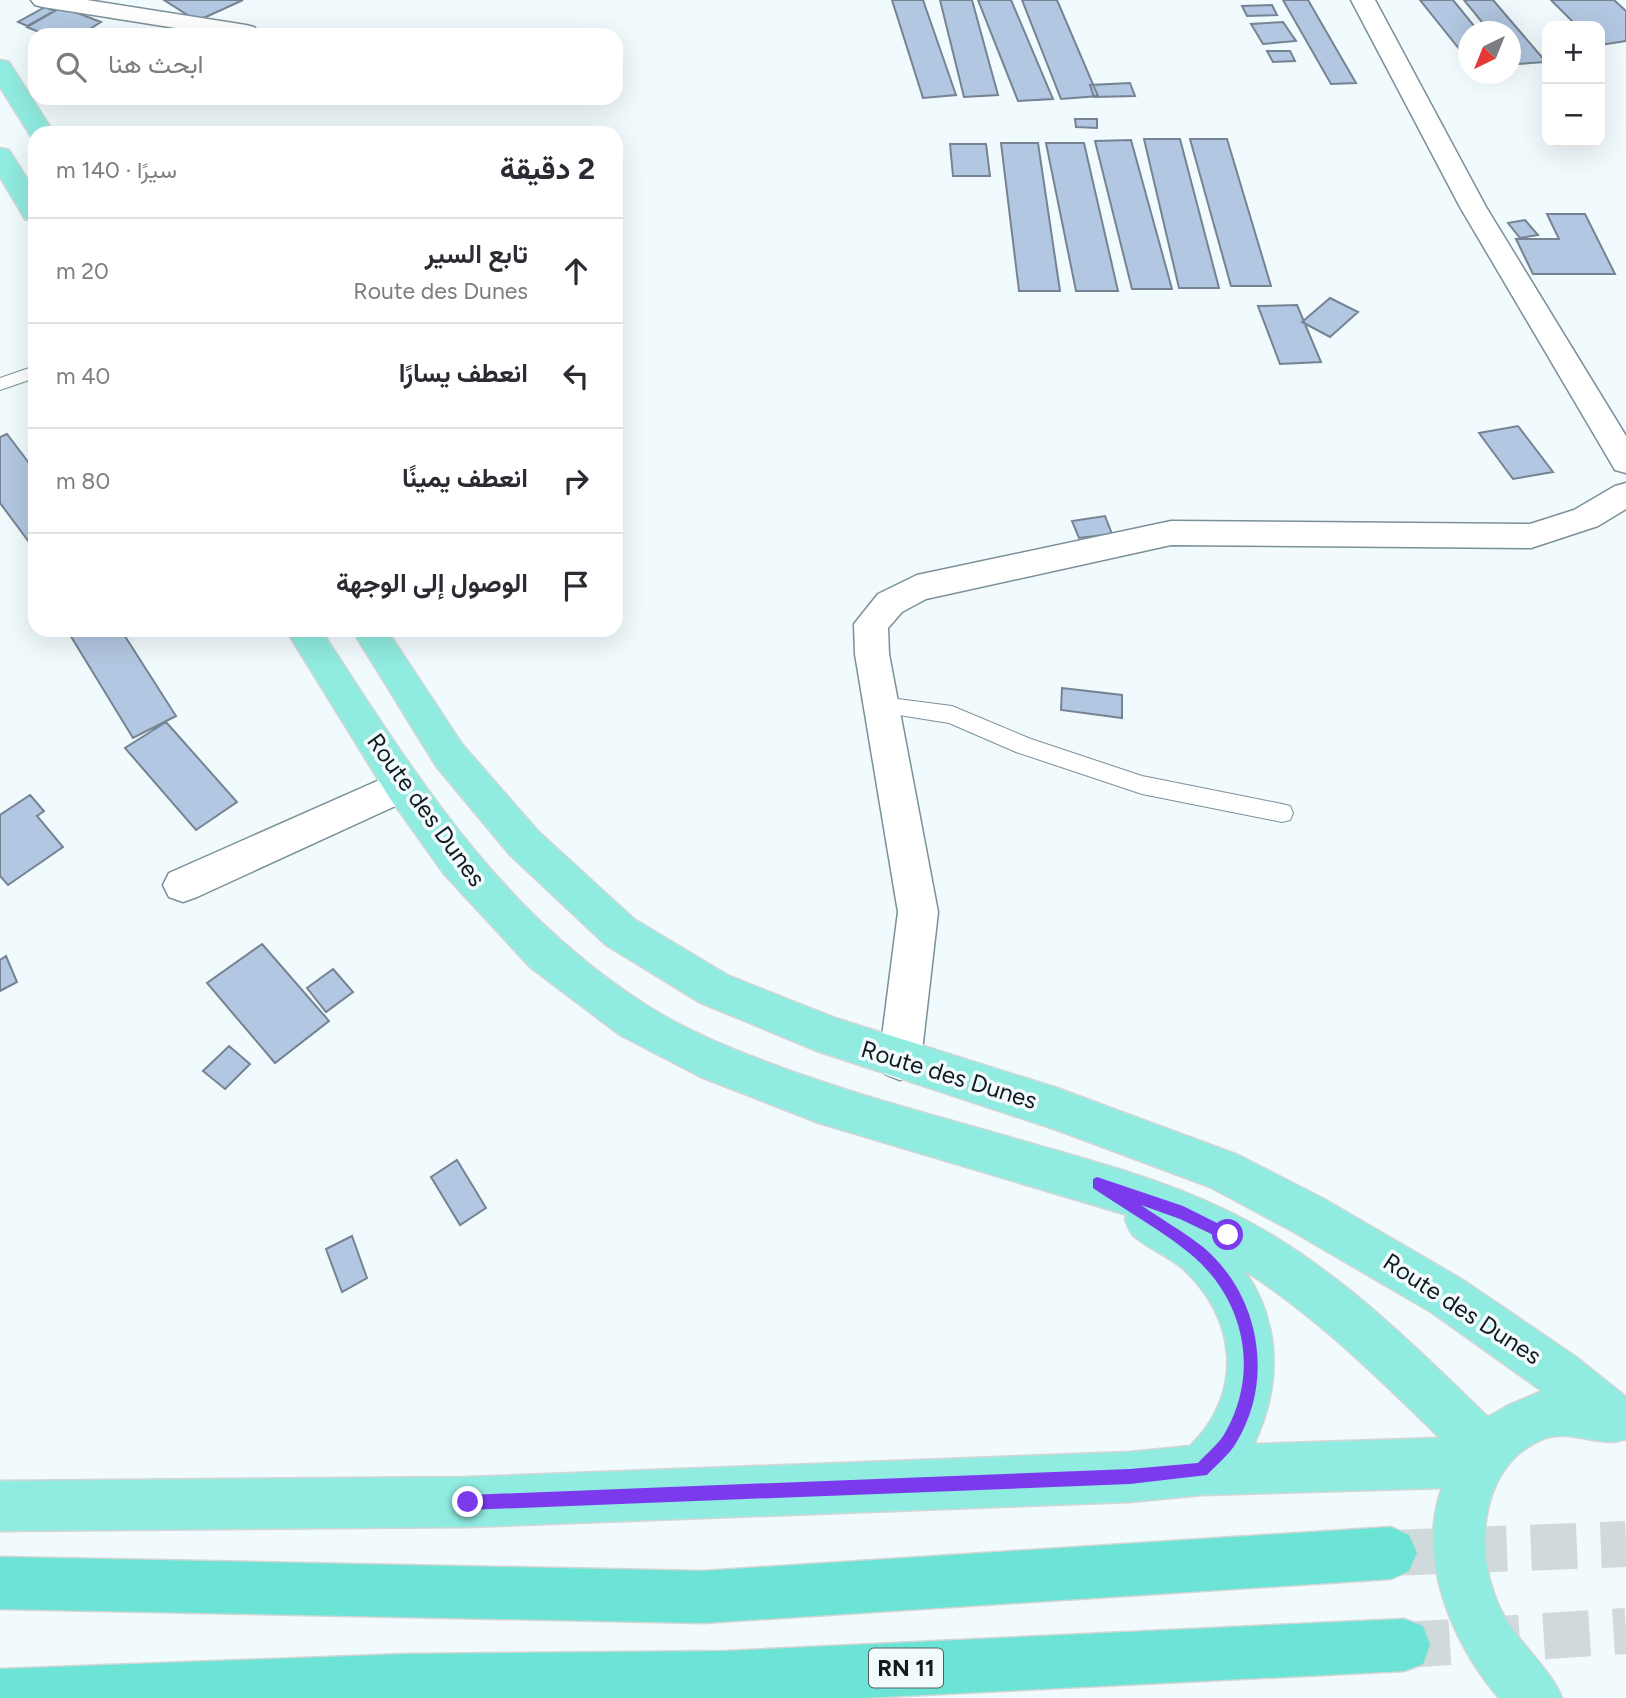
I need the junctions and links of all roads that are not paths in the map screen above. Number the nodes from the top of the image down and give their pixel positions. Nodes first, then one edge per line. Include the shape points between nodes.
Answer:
1 (43, 0) edge
2 (1363, 0) edge
3 (221, 28) edge
4 (0, 67) edge
5 (37, 126) edge
6 (0, 156) edge
7 (28, 202) edge
8 (28, 374) edge
9 (0, 384) edge
10 (1626, 463) edge
11 (1626, 494) edge
12 (307, 637) edge
13 (373, 637) edge
14 (882, 705) junction
15 (402, 786) junction
16 (1282, 813) dead end
17 (183, 884) dead end
18 (900, 1060) junction
19 (1097, 1184) junction
20 (1621, 1421) edge
21 (1482, 1455) junction
22 (1202, 1470) junction
23 (0, 1506) edge
24 (1391, 1553) tunnel mouth
25 (0, 1583) edge
26 (1404, 1645) tunnel mouth
27 (7, 1697) edge
28 (1535, 1698) edge

1 - 3 street
2 - 10 street via 1474,207
4 - 5 main road
6 - 7 main road
8 - 9 lane
11 - 14 street via 1586,518 1531,536 1171,533 917,587 890,603 871,624
12 - 15 main road, Route des Dunes
13 - 18 main road, Route des Dunes via 449,755 524,843 620,932 714,989
14 - 16 lane via 952,715 1024,746 1142,785
14 - 18 street via 918,912
15 - 17 street
15 - 19 main road, Route des Dunes via 458,862 544,954 635,1021 716,1063 819,1102
18 - 20 main road, Route des Dunes via 1057,1109 1222,1170 1447,1296
19 - 21 main road, Route des Dunes via 1183,1213 1228,1235 1315,1292 1357,1328
19 - 22 main road via 1199,1253 1225,1281 1243,1317 1252,1354 1248,1398 1231,1438
20 - 21 main road via 1566,1411 1521,1422
21 - 22 main road
21 - 28 main road via 1461,1507 1461,1559 1477,1616 1509,1671
22 - 23 main road via 1130,1477 468,1502
24 - 25 highway via 703,1597
26 - 27 highway, RN 11 via 726,1678 407,1681

